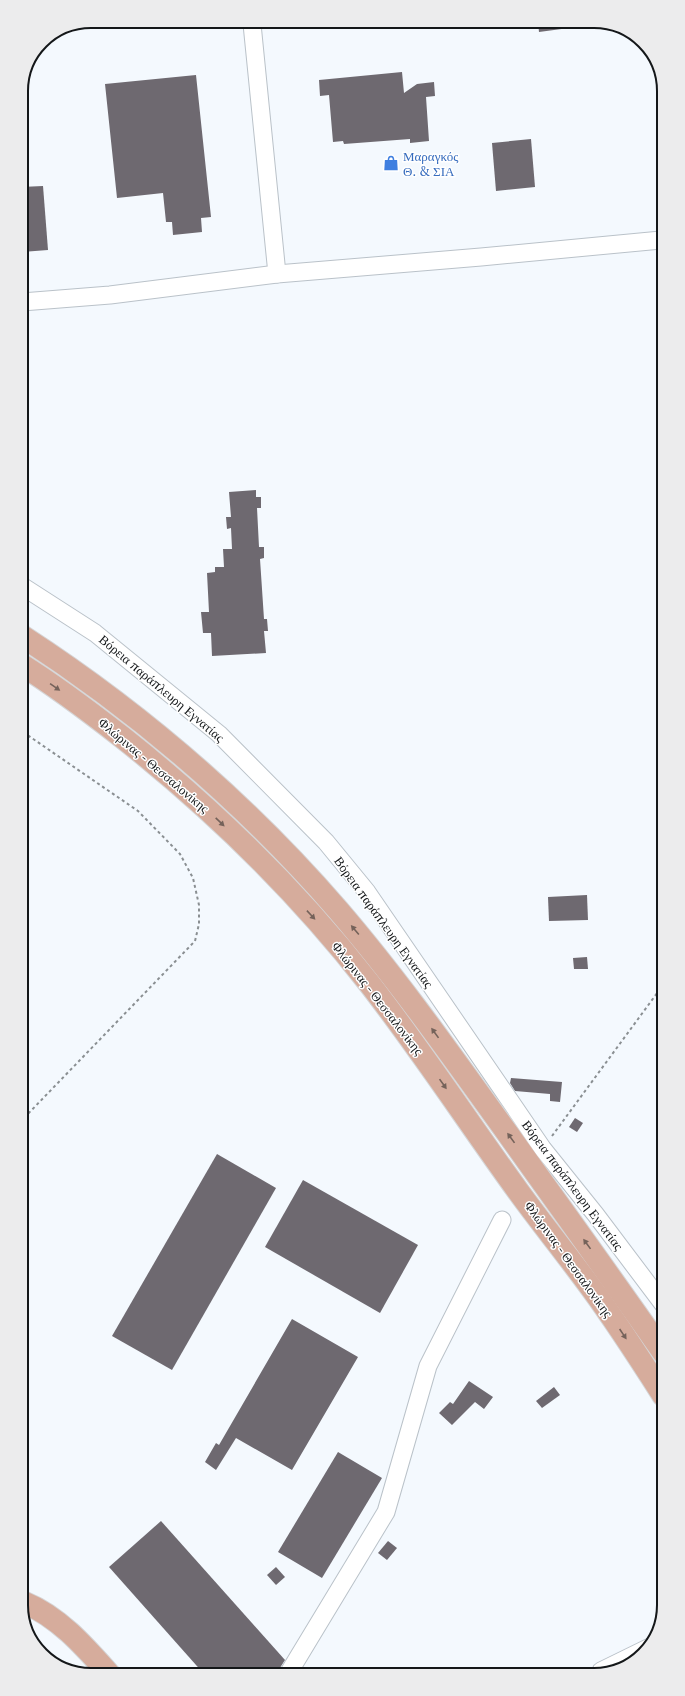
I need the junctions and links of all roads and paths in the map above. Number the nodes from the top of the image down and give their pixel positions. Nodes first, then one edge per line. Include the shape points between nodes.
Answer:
1 (252, 28) edge
2 (657, 240) edge
3 (277, 274) junction
4 (28, 302) edge
5 (28, 590) edge
6 (28, 640) edge
7 (28, 669) edge
8 (28, 735) edge
9 (657, 991) edge
10 (28, 1115) edge
11 (543, 1149) junction
12 (502, 1220) dead end
13 (657, 1296) edge
14 (657, 1344) edge
15 (657, 1385) edge
16 (28, 1605) edge
17 (628, 1658) edge
18 (618, 1663) edge
19 (103, 1668) edge
20 (292, 1668) edge

1 - 3 street
2 - 3 street
3 - 4 street via 110,295
5 - 11 street, Βόρεια παράπλευρη Εγνατίας via 95,633 219,734 326,842 367,892
14 -> 6 main road, Φλώρινας - Θεσσαλονίκης via 434,1031 387,968 336,908 227,796 169,744
7 -> 15 main road, Φλώρινας - Θεσσαλονίκης via 154,762 266,866 319,923 414,1043 518,1191 593,1290
8 - 10 path via 138,811 180,854 192,878 200,905 200,924 195,941
9 - 11 path
11 - 13 street, Βόρεια παράπλευρη Εγνατίας
12 - 20 street via 428,1366 386,1512
16 - 19 main road via 66,1630
17 - 18 street

